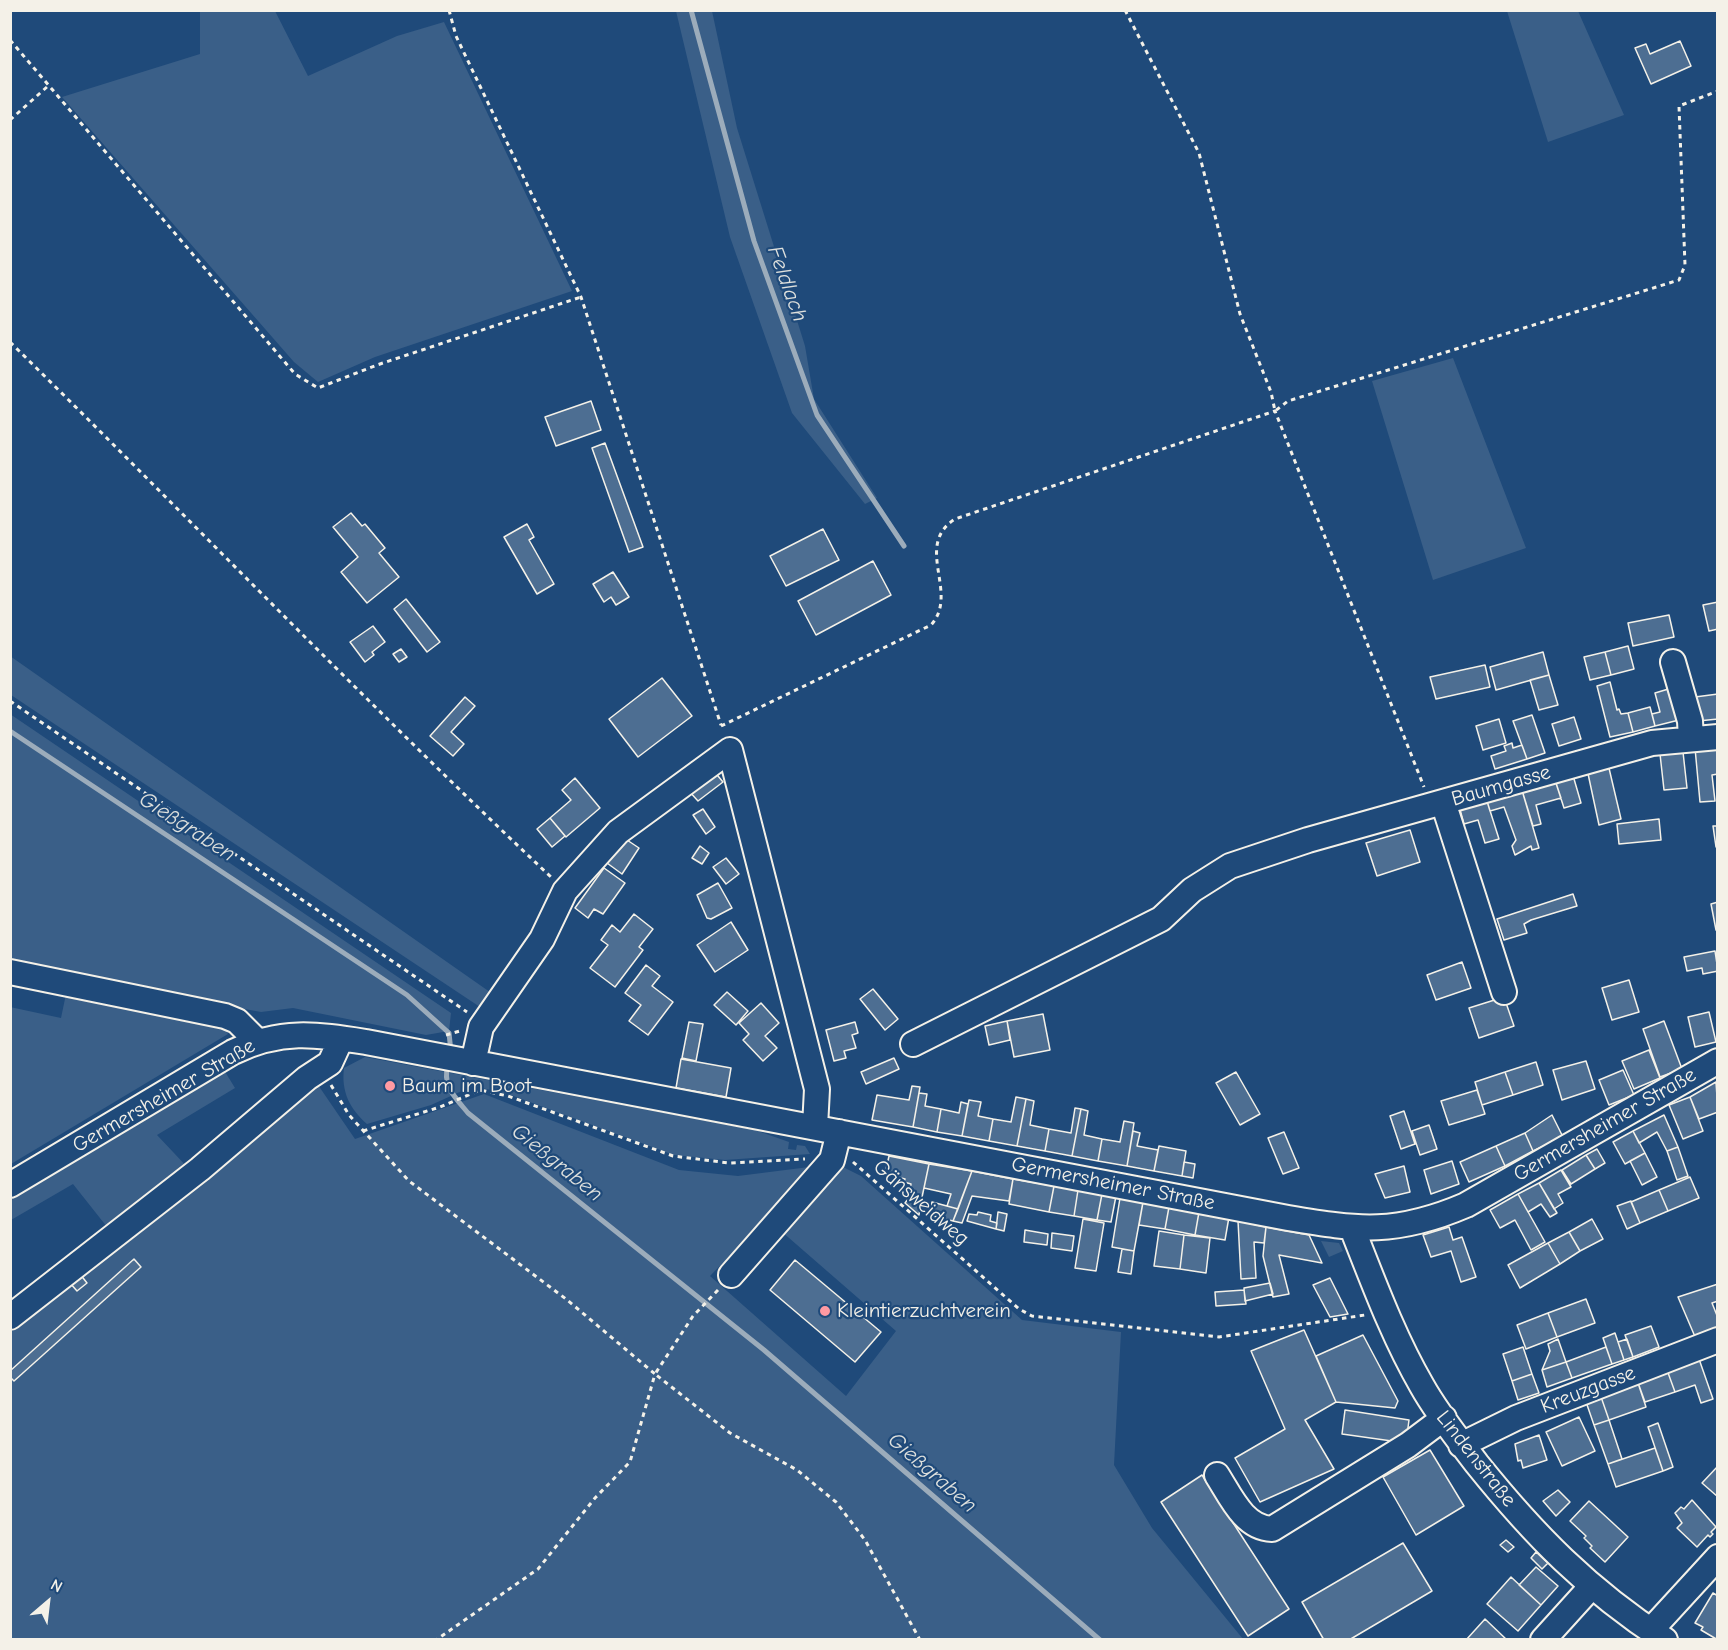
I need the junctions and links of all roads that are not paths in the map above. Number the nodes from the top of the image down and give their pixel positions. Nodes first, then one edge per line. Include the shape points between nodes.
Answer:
1 (1673, 662) dead end
2 (1718, 737) edge
3 (1691, 739) junction
4 (1437, 804) junction
5 (10, 972) edge
6 (1504, 992) dead end
7 (341, 1039) junction
8 (258, 1041) junction
9 (913, 1044) dead end
10 (1718, 1060) edge
11 (468, 1063) junction
12 (814, 1127) junction
13 (839, 1132) junction
14 (10, 1185) edge
15 (1352, 1228) junction
16 (731, 1275) dead end
17 (10, 1317) edge
18 (1718, 1340) edge
19 (1444, 1418) junction
20 (1461, 1444) junction
21 (1217, 1475) dead end
22 (1718, 1557) edge
23 (1591, 1587) junction
24 (1658, 1635) edge
25 (1543, 1640) edge

1 - 3 street via 1690,721
2 - 3 street, Baumgasse
3 - 4 street, Baumgasse via 1652,743
4 - 6 street, Baumgasse
4 - 9 street via 1230,866 1192,890 1161,919
5 - 8 street via 225,1016 237,1021
7 - 8 street, Germersheimer Straße via 300,1034
7 - 11 street, Germersheimer Straße
7 - 17 street via 330,1063
8 - 14 street, Germersheimer Straße via 233,1052
10 - 15 street, Germersheimer Straße via 1466,1205 1413,1224
11 - 12 street, Germersheimer Straße
11 - 12 street via 481,1027 542,939 565,891 618,832 730,750 817,1089
12 - 13 street, Germersheimer Straße
13 - 15 street, Germersheimer Straße
13 - 16 street via 832,1160
15 - 19 street, Lindenstraße via 1385,1312 1421,1386
18 - 20 street, Kreuzgasse via 1516,1418
19 - 20 street, Lindenstraße
19 - 21 street via 1422,1436 1272,1529 1259,1529 1243,1515
20 - 23 street, Lindenstraße via 1520,1516
22 - 24 street
23 - 24 street, Lindenstraße
23 - 25 street

